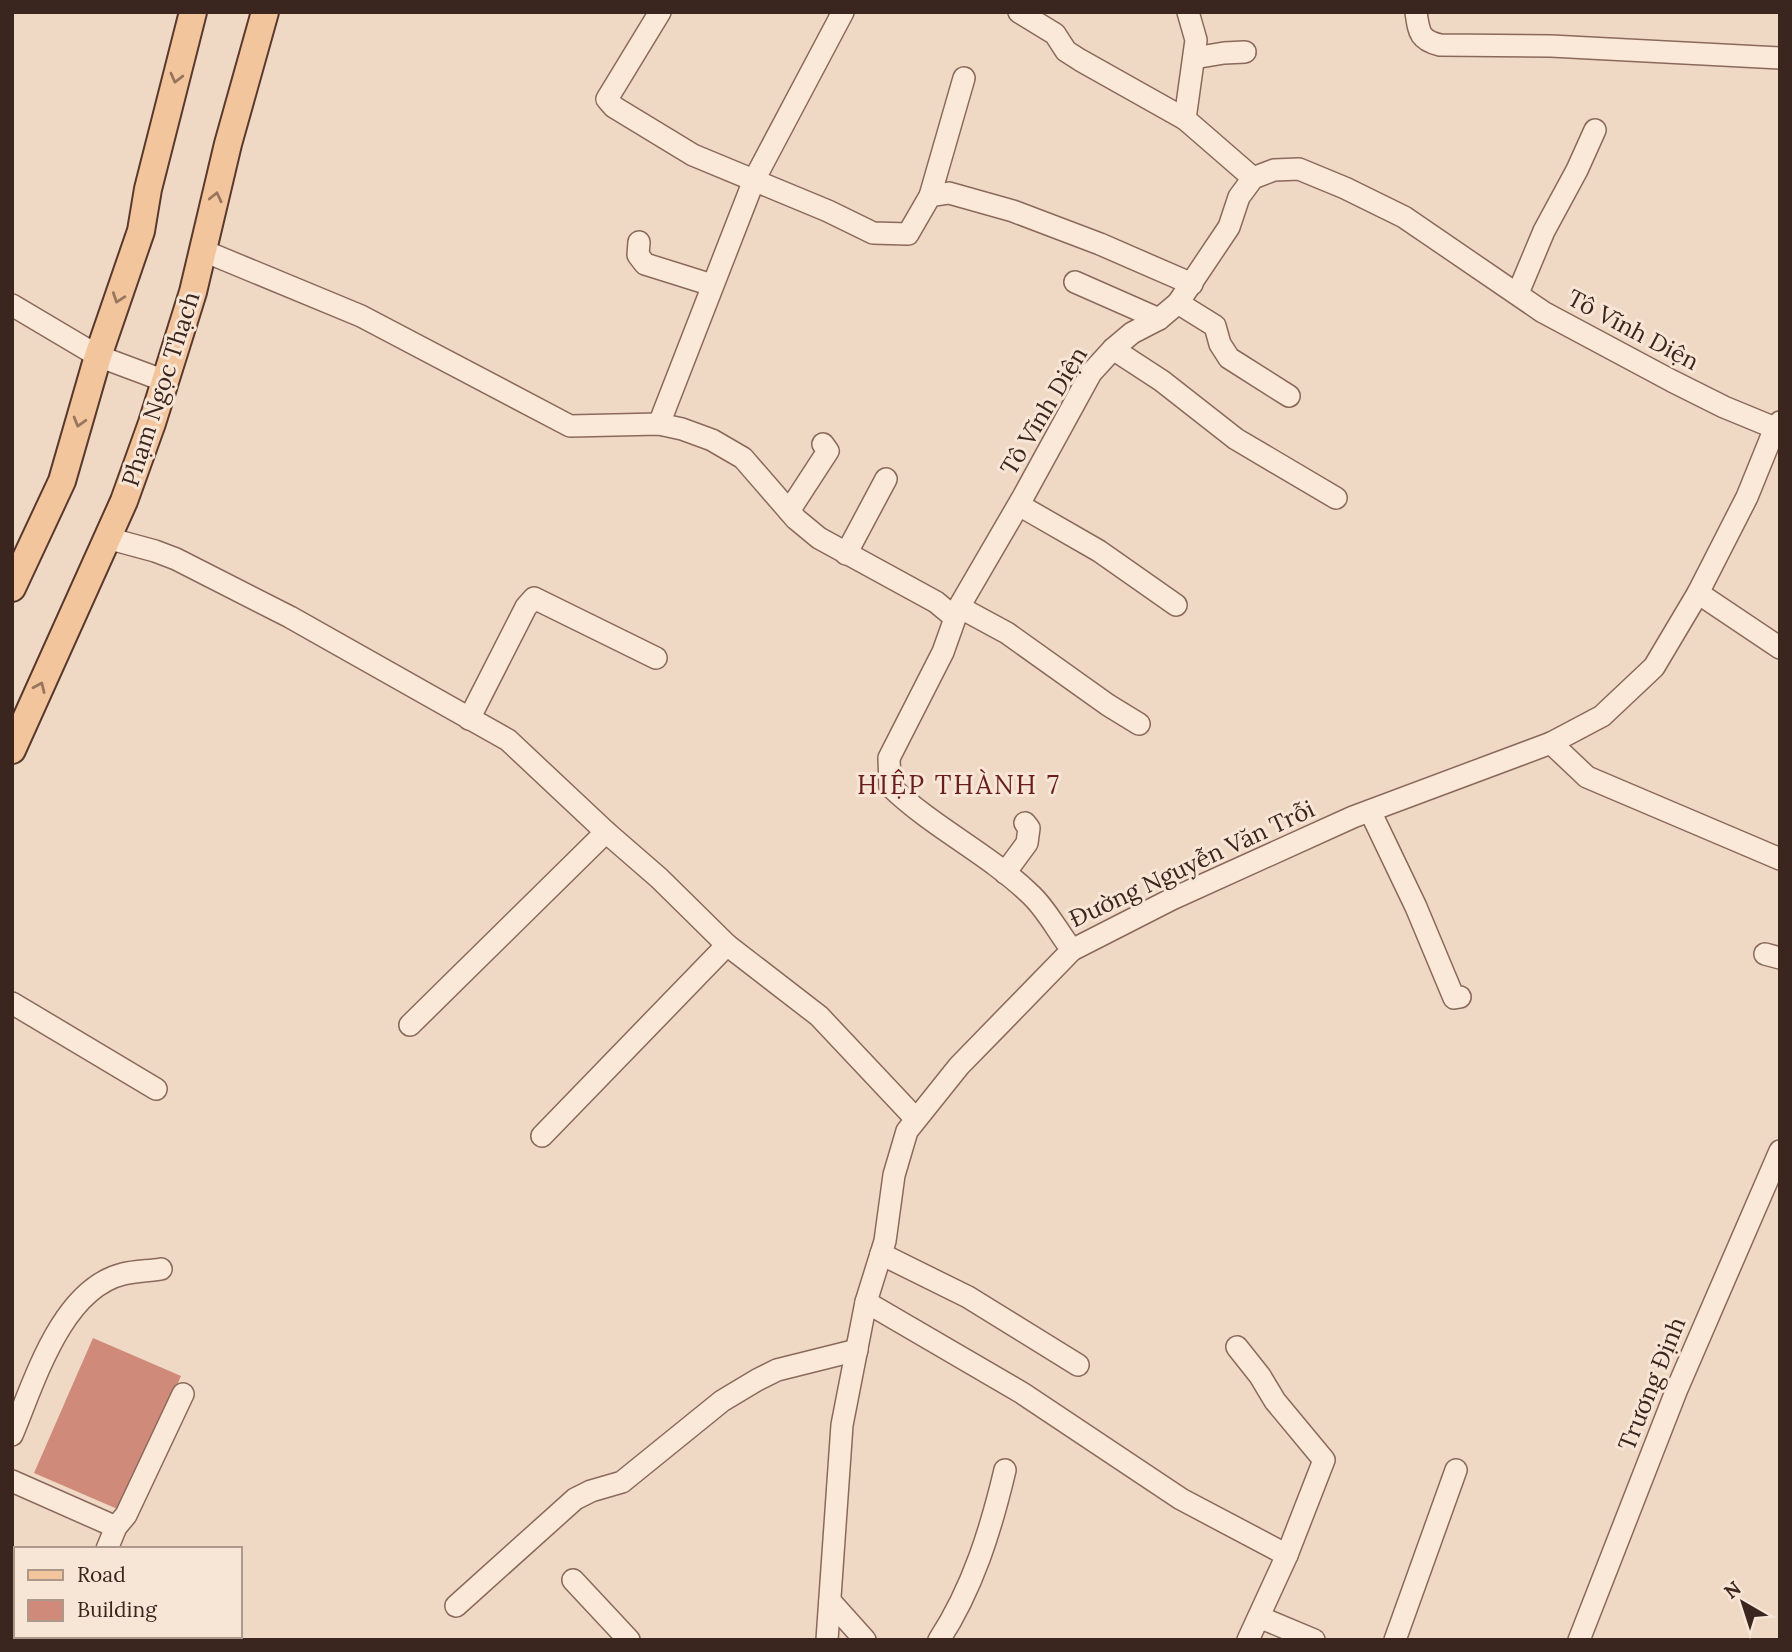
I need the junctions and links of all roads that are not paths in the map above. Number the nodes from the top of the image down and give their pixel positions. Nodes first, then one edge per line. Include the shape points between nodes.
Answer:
1 (193, 12) edge
2 (265, 12) edge
3 (660, 12) edge
4 (843, 12) edge
5 (1019, 12) edge
6 (1188, 12) edge
7 (1416, 12) edge
8 (1245, 52) dead end
9 (1194, 58) junction
10 (1780, 58) edge
11 (964, 78) dead end
12 (1185, 119) junction
13 (1595, 130) dead end
14 (1253, 178) junction
15 (754, 180) junction
16 (930, 196) junction
17 (639, 242) dead end
18 (204, 251) junction
19 (1075, 282) dead end
20 (1192, 284) junction
21 (712, 285) junction
22 (1518, 293) junction
23 (1178, 303) junction
24 (12, 305) edge
25 (1158, 319) junction
26 (1113, 349) junction
27 (98, 356) junction
28 (165, 381) junction
29 (1289, 396) dead end
30 (659, 424) junction
31 (1777, 425) edge
32 (823, 444) dead end
33 (886, 479) dead end
34 (1336, 498) dead end
35 (1019, 505) junction
36 (789, 511) junction
37 (107, 538) junction
38 (846, 554) junction
39 (12, 588) edge
40 (1698, 593) junction
41 (1176, 605) dead end
42 (957, 612) junction
43 (1780, 648) edge
44 (656, 658) dead end
45 (469, 719) junction
46 (1139, 724) dead end
47 (1551, 743) junction
48 (12, 750) edge
49 (1370, 811) junction
50 (1025, 823) dead end
51 (606, 832) junction
52 (1780, 859) edge
53 (1005, 873) junction
54 (727, 945) junction
55 (1072, 950) junction
56 (1460, 997) dead end
57 (12, 1003) edge
58 (411, 1025) dead end
59 (156, 1089) dead end
60 (916, 1119) junction
61 (542, 1136) dead end
62 (1780, 1151) edge
63 (881, 1254) junction
64 (161, 1269) dead end
65 (866, 1302) junction
66 (1237, 1347) dead end
67 (857, 1350) junction
68 (1078, 1365) dead end
69 (183, 1394) dead end
70 (12, 1435) edge
71 (1456, 1469) dead end
72 (1005, 1470) dead end
73 (12, 1481) edge
74 (116, 1527) junction
75 (108, 1547) edge
76 (1287, 1555) junction
77 (573, 1580) dead end
78 (831, 1601) junction
79 (456, 1606) dead end
80 (1259, 1617) junction
81 (1581, 1639) edge
82 (629, 1640) edge
83 (827, 1640) edge
84 (865, 1640) edge
85 (939, 1640) edge
86 (1248, 1640) edge
87 (1314, 1640) edge
88 (1395, 1640) edge

1 -> 27 main road via 141,231
18 -> 2 main road, Phạm Ngọc Thạch
3 - 15 street via 609,95 609,103 693,155
4 - 15 street
5 - 12 street via 1055,34 1066,51
6 - 9 street via 1196,40
7 - 10 street via 1418,31 1427,42 1440,45
8 - 9 street
9 - 12 street
11 - 16 street
12 - 14 street
13 - 22 street
14 - 20 street, Tô Vĩnh Diện via 1239,197 1229,228
14 - 22 street, Tô Vĩnh Diện via 1273,170 1299,169 1345,188 1404,217
15 - 16 street via 873,233 908,234
15 - 21 street
16 - 20 street via 949,193 1013,211
17 - 21 street via 638,255 645,264
18 - 28 main road, Phạm Ngọc Thạch
18 - 30 street via 362,316 570,426
19 - 25 street
20 - 23 street, Tô Vĩnh Diện
21 - 30 street
22 - 31 street, Tô Vĩnh Diện via 1543,312 1660,375 1724,407
23 - 25 street, Tô Vĩnh Diện
23 - 29 street via 1215,326 1229,358
24 - 27 street
25 - 26 street, Tô Vĩnh Diện
26 - 34 street via 1236,439
26 - 35 street, Tô Vĩnh Diện via 1091,373
27 - 28 street
27 -> 39 main road via 62,481
28 - 37 main road, Phạm Ngọc Thạch
30 - 36 street via 712,440 743,458
31 - 40 street, Đường Nguyễn Văn Trỗi
32 - 36 street via 828,451
33 - 38 street
35 - 41 street via 1099,551
35 - 42 street, Tô Vĩnh Diện
36 - 38 street
37 - 45 street via 176,559 290,617
48 -> 37 main road, Phạm Ngọc Thạch
38 - 42 street
40 - 43 street
40 - 47 street, Đường Nguyễn Văn Trỗi via 1654,667 1602,716
42 - 46 street via 1007,633
42 - 53 street, Tô Vĩnh Diện via 943,652 889,758 890,786
44 - 45 street via 532,599
45 - 51 street via 508,740
47 - 49 street, Đường Nguyễn Văn Trỗi
47 - 52 street via 1587,778
49 - 55 street, Đường Nguyễn Văn Trỗi via 1172,899
49 - 56 street via 1454,998
50 - 53 street via 1027,843
51 - 54 street
51 - 58 street
53 - 55 street, Tô Vĩnh Diện via 1031,894
54 - 60 street via 819,1016
54 - 61 street
55 - 60 street, Đường Nguyễn Văn Trỗi via 959,1066
57 - 59 street
60 - 63 street, Đường Nguyễn Văn Trỗi via 907,1131 894,1175
62 - 81 street, Trương Định via 1677,1389
63 - 65 street, Đường Nguyễn Văn Trỗi
63 - 68 street via 968,1297
64 - 70 street via 121,1274 76,1304 55,1334
65 - 67 street, Đường Nguyễn Văn Trỗi
65 - 76 street via 1022,1394 1181,1499
66 - 76 street via 1323,1458
67 - 78 street, Đường Nguyễn Văn Trỗi via 842,1425
67 - 79 street via 777,1370 722,1401 622,1482 575,1499
69 - 74 street via 126,1515
71 - 88 street
72 - 85 street via 991,1527
73 - 74 street
74 - 75 street
76 - 80 street
77 - 82 street
78 - 83 street, Đường Nguyễn Văn Trỗi
78 - 84 street
80 - 86 street
80 - 87 street

